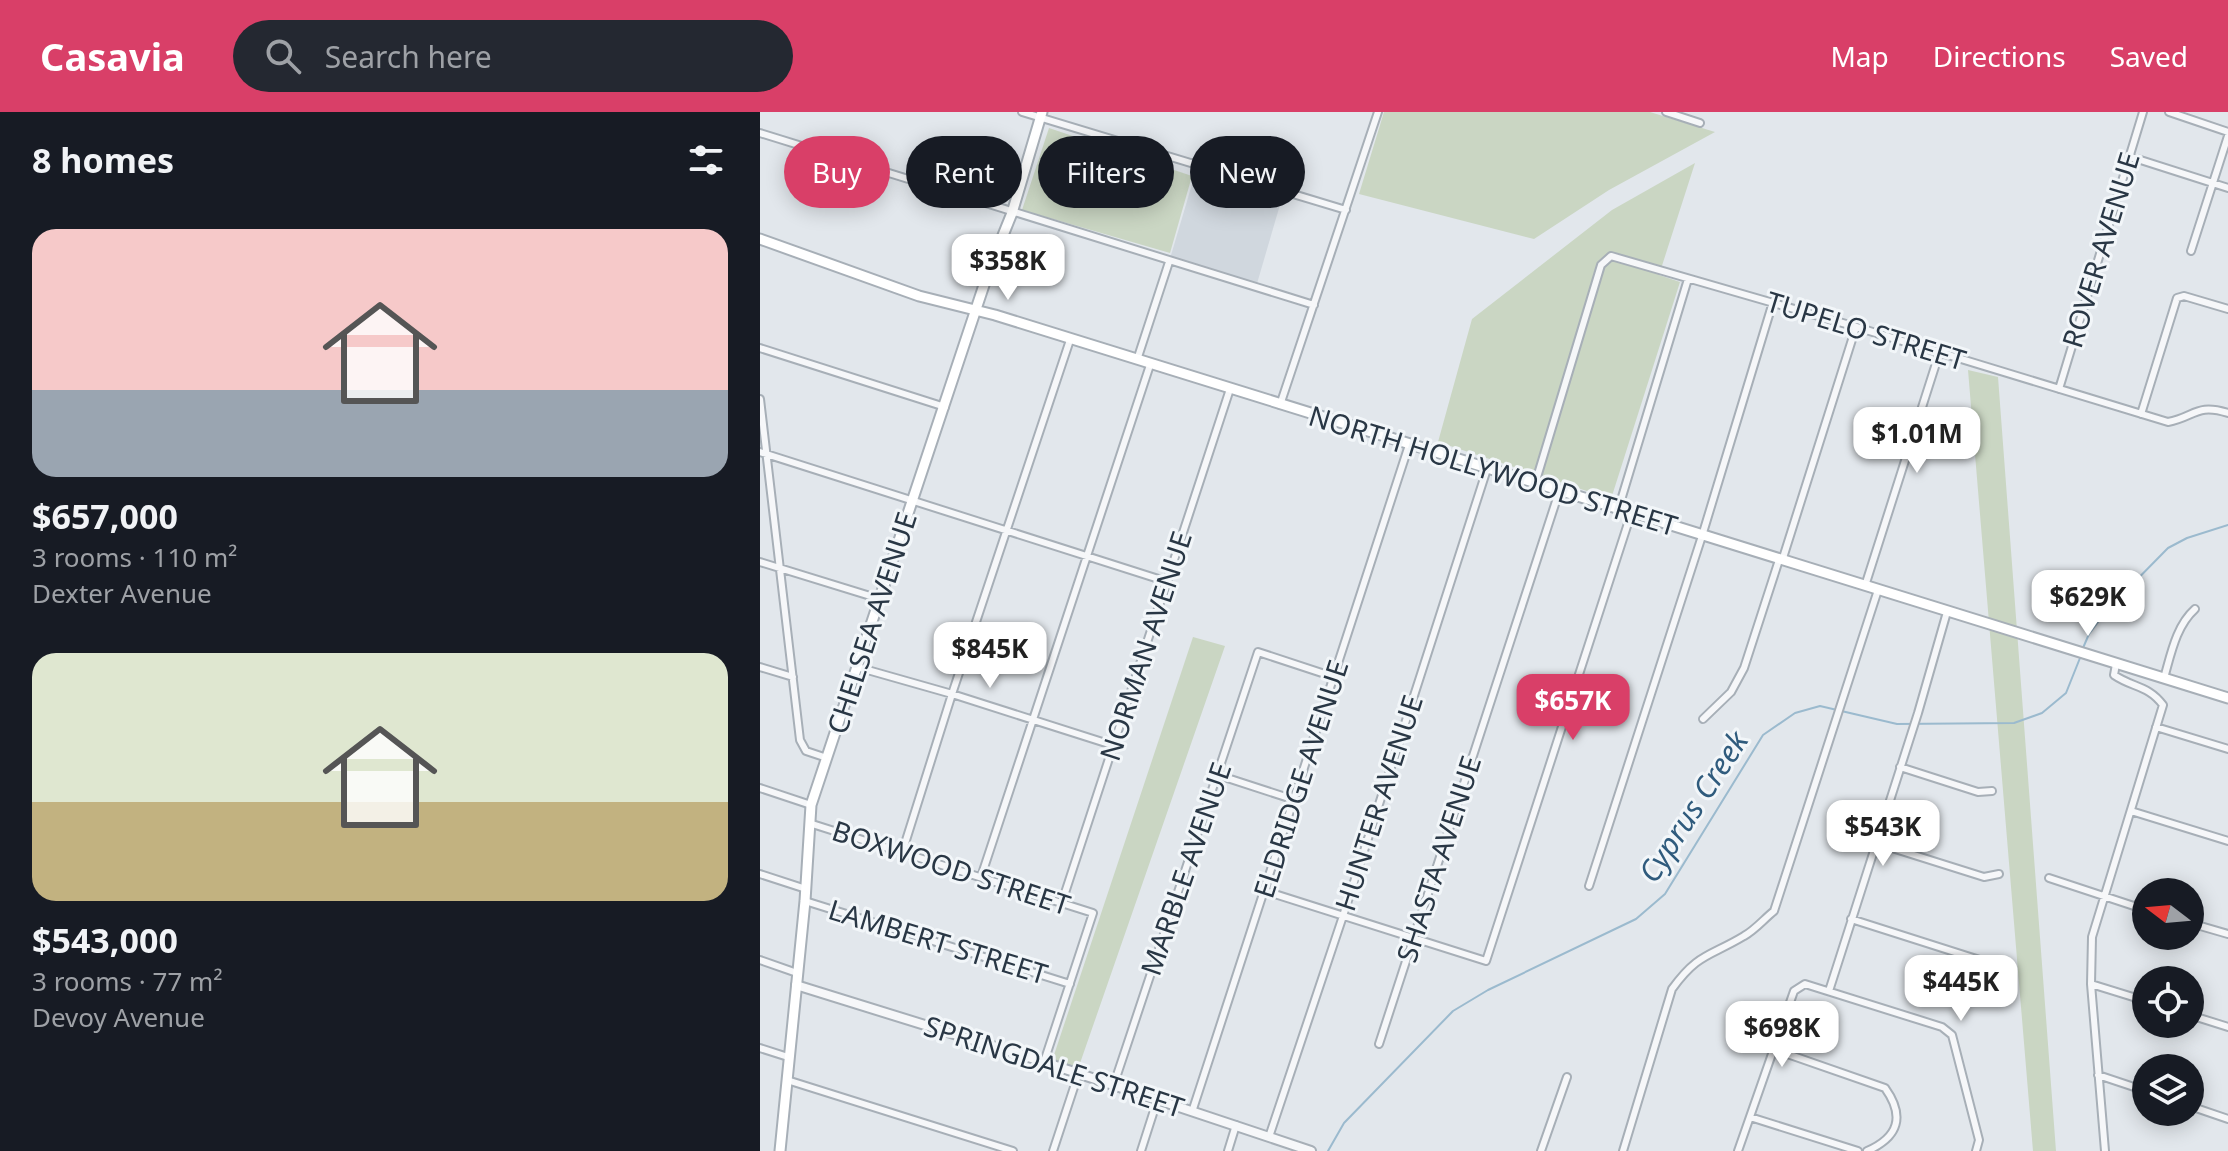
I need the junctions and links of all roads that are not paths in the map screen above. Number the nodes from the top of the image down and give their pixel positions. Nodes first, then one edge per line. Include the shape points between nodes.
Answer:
1 (1022, 112) edge
2 (1367, 112) edge
3 (1666, 112) edge
4 (2143, 112) edge
5 (2169, 112) edge
6 (1378, 114) edge
7 (1041, 115) edge
8 (1700, 123) dead end
9 (760, 133) edge
10 (2228, 134) edge
11 (2128, 156) junction
12 (2212, 183) junction
13 (2228, 188) edge
14 (1346, 210) junction
15 (1012, 213) junction
16 (760, 239) edge
17 (2191, 251) dead end
18 (1169, 262) junction
19 (1688, 279) junction
20 (1773, 302) junction
21 (1314, 305) junction
22 (2228, 309) edge
23 (976, 312) junction
24 (1856, 327) junction
25 (1070, 340) junction
26 (760, 348) edge
27 (1939, 354) junction
28 (1137, 360) junction
29 (1150, 365) junction
30 (1230, 389) junction
31 (2059, 389) junction
32 (760, 399) edge
33 (1280, 405) junction
34 (945, 407) junction
35 (2228, 413) edge
36 (2141, 414) junction
37 (1409, 445) junction
38 (763, 453) edge
39 (1487, 469) junction
40 (1535, 484) junction
41 (1559, 492) junction
42 (913, 502) junction
43 (1618, 510) junction
44 (1631, 514) junction
45 (1006, 532) junction
46 (1702, 536) junction
47 (1085, 555) junction
48 (1781, 560) junction
49 (760, 562) edge
50 (780, 568) junction
51 (1168, 582) junction
52 (1865, 586) junction
53 (1878, 590) junction
54 (880, 599) junction
55 (2195, 609) dead end
56 (1947, 612) junction
57 (2116, 664) junction
58 (760, 667) edge
59 (857, 667) junction
60 (793, 677) junction
61 (1334, 677) junction
62 (2164, 678) junction
63 (952, 694) junction
64 (2228, 698) edge
65 (1033, 719) junction
66 (1703, 719) dead end
67 (2156, 727) junction
68 (1112, 745) junction
69 (2228, 749) edge
70 (827, 758) junction
71 (1900, 767) junction
72 (1218, 775) junction
73 (760, 788) edge
74 (1992, 791) dead end
75 (1295, 800) junction
76 (811, 805) junction
77 (2131, 811) junction
78 (809, 823) junction
79 (2228, 841) edge
80 (1876, 843) junction
81 (902, 853) junction
82 (760, 874) edge
83 (1999, 874) dead end
84 (981, 877) junction
85 (2049, 878) dead end
86 (1589, 886) dead end
87 (806, 889) junction
88 (1265, 891) junction
89 (2103, 897) junction
90 (805, 901) junction
91 (1062, 902) junction
92 (2132, 906) edge
93 (1343, 916) junction
94 (1851, 919) junction
95 (2204, 927) edge
96 (2228, 934) edge
97 (1413, 939) junction
98 (760, 960) edge
99 (2006, 961) dead end
100 (797, 973) junction
101 (1070, 984) junction
102 (2091, 984) junction
103 (796, 985) junction
104 (1829, 991) junction
105 (2132, 997) edge
106 (2204, 1019) edge
107 (2228, 1027) edge
108 (1379, 1044) dead end
109 (760, 1048) edge
110 (1773, 1049) junction
111 (788, 1057) junction
112 (1044, 1062) junction
113 (1078, 1075) junction
114 (2098, 1075) junction
115 (1567, 1077) dead end
116 (787, 1080) junction
117 (2132, 1086) edge
118 (1113, 1087) junction
119 (1157, 1101) junction
120 (2204, 1111) edge
121 (1192, 1112) junction
122 (1750, 1117) junction
123 (2228, 1119) edge
124 (1236, 1125) junction
125 (1269, 1137) junction
126 (1013, 1150) edge
127 (780, 1151) edge
128 (1053, 1151) edge
129 (1141, 1151) edge
130 (1228, 1151) edge
131 (1311, 1151) edge
132 (1541, 1151) edge
133 (1623, 1151) edge
134 (1738, 1151) edge
135 (1858, 1151) edge
136 (1867, 1151) edge
137 (1976, 1151) edge
138 (2105, 1151) edge

1 - 7 street
2 - 6 street
3 - 8 street
4 - 11 street, ROVER AVENUE
5 - 10 street
6 - 14 street
7 - 14 street
7 - 15 main road, CHELSEA AVENUE
9 - 15 street
10 - 12 street
11 - 12 street
11 - 31 street, ROVER AVENUE
12 - 13 street
12 - 17 street
14 - 21 street
15 - 18 street
15 - 23 main road, CHELSEA AVENUE
16 - 23 main road, NORTH HOLLYWOOD STREET
18 - 21 street
18 - 28 street
19 - 20 street, TUPELO STREET
19 - 40 street, TUPELO STREET via 1614,256 1605,259
19 - 43 street
20 - 24 street, TUPELO STREET
20 - 46 street
21 - 33 street
22 - 36 street via 2177,298
23 - 25 main road, NORTH HOLLYWOOD STREET
23 - 34 main road, CHELSEA AVENUE
24 - 27 street, TUPELO STREET
24 - 48 street
25 - 28 main road, NORTH HOLLYWOOD STREET
25 - 45 street
26 - 34 street
27 - 31 street, TUPELO STREET
27 - 52 street
28 - 29 main road, NORTH HOLLYWOOD STREET
29 - 30 main road, NORTH HOLLYWOOD STREET
29 - 47 street
30 - 33 main road, NORTH HOLLYWOOD STREET
30 - 51 street, NORMAN AVENUE
31 - 36 street, TUPELO STREET
32 - 38 street
33 - 37 main road, NORTH HOLLYWOOD STREET
34 - 42 main road, CHELSEA AVENUE
35 - 36 street, TUPELO STREET via 2200,409 2168,422
37 - 39 main road, NORTH HOLLYWOOD STREET
37 - 61 street, ELDRIDGE AVENUE
38 - 42 street
38 - 50 street
39 - 40 main road, NORTH HOLLYWOOD STREET
39 - 93 street, HUNTER AVENUE
40 - 41 main road, NORTH HOLLYWOOD STREET
41 - 43 main road, NORTH HOLLYWOOD STREET
41 - 97 street, SHASTA AVENUE
42 - 45 street
42 - 54 main road, CHELSEA AVENUE
43 - 44 main road, NORTH HOLLYWOOD STREET
44 - 46 main road, NORTH HOLLYWOOD STREET
44 - 97 street via 1486,961
45 - 47 street
45 - 63 street
46 - 48 main road, NORTH HOLLYWOOD STREET
46 - 86 street
47 - 51 street
47 - 65 street
48 - 52 main road, NORTH HOLLYWOOD STREET
48 - 66 street via 1744,668 1731,692
49 - 50 street
50 - 54 street
50 - 60 street
51 - 68 street, NORMAN AVENUE
52 - 53 main road, NORTH HOLLYWOOD STREET
53 - 56 main road, NORTH HOLLYWOOD STREET
53 - 133 street via 1774,911 1747,935 1705,955 1672,989
54 - 59 main road, CHELSEA AVENUE
55 - 62 street via 2178,632
56 - 57 main road, NORTH HOLLYWOOD STREET
56 - 71 street
57 - 62 main road, NORTH HOLLYWOOD STREET
57 - 67 street via 2114,675 2154,692 2163,705
58 - 60 street
59 - 63 street
59 - 70 main road, CHELSEA AVENUE
60 - 70 street via 800,740 806,751
61 - 72 street, MARBLE AVENUE via 1258,652
61 - 75 street, ELDRIDGE AVENUE
62 - 64 main road, NORTH HOLLYWOOD STREET
63 - 65 street
63 - 81 street
65 - 68 street
65 - 84 street
67 - 69 street
67 - 77 street
68 - 91 street, NORMAN AVENUE
70 - 76 main road, CHELSEA AVENUE
71 - 74 street via 1978,792
71 - 80 street
72 - 75 street
72 - 118 street, MARBLE AVENUE
73 - 76 street, BOXWOOD STREET
75 - 88 street, ELDRIDGE AVENUE
76 - 78 main road, CHELSEA AVENUE
77 - 79 street
77 - 89 street
78 - 81 street, BOXWOOD STREET
78 - 87 main road, CHELSEA AVENUE
80 - 83 street via 1984,877
80 - 94 street
81 - 84 street, BOXWOOD STREET
82 - 87 street, LAMBERT STREET
84 - 91 street, BOXWOOD STREET
85 - 89 street
87 - 90 main road, CHELSEA AVENUE
88 - 93 street
88 - 121 street, ELDRIDGE AVENUE
89 - 92 street
89 - 102 street via 2092,937
90 - 100 main road, CHELSEA AVENUE
90 - 101 street, LAMBERT STREET
91 - 101 street, BOXWOOD STREET via 1093,913
93 - 97 street
93 - 125 street, HUNTER AVENUE
94 - 99 street via 1986,962
94 - 104 street
95 - 96 street
97 - 108 street, SHASTA AVENUE
98 - 100 street
100 - 103 main road, CHELSEA AVENUE
101 - 112 street
102 - 105 street
102 - 114 street
103 - 111 main road, CHELSEA AVENUE
103 - 112 street, SPRINGDALE STREET
104 - 110 street via 1805,984 1794,991
104 - 137 street via 1942,1027 1952,1035 1979,1140
106 - 107 street
109 - 111 street
110 - 122 street
110 - 136 street via 1885,1088 1898,1120 1879,1146
111 - 116 main road, CHELSEA AVENUE
112 - 113 street, SPRINGDALE STREET
113 - 118 street, SPRINGDALE STREET
113 - 128 street
114 - 117 street
114 - 138 street
115 - 132 street
116 - 126 street
116 - 127 main road, CHELSEA AVENUE
118 - 119 street, SPRINGDALE STREET
119 - 121 street, SPRINGDALE STREET
119 - 129 street
120 - 123 street
121 - 124 street, SPRINGDALE STREET
122 - 134 street
122 - 135 street
124 - 125 street, SPRINGDALE STREET
124 - 130 street
125 - 131 street, SPRINGDALE STREET

